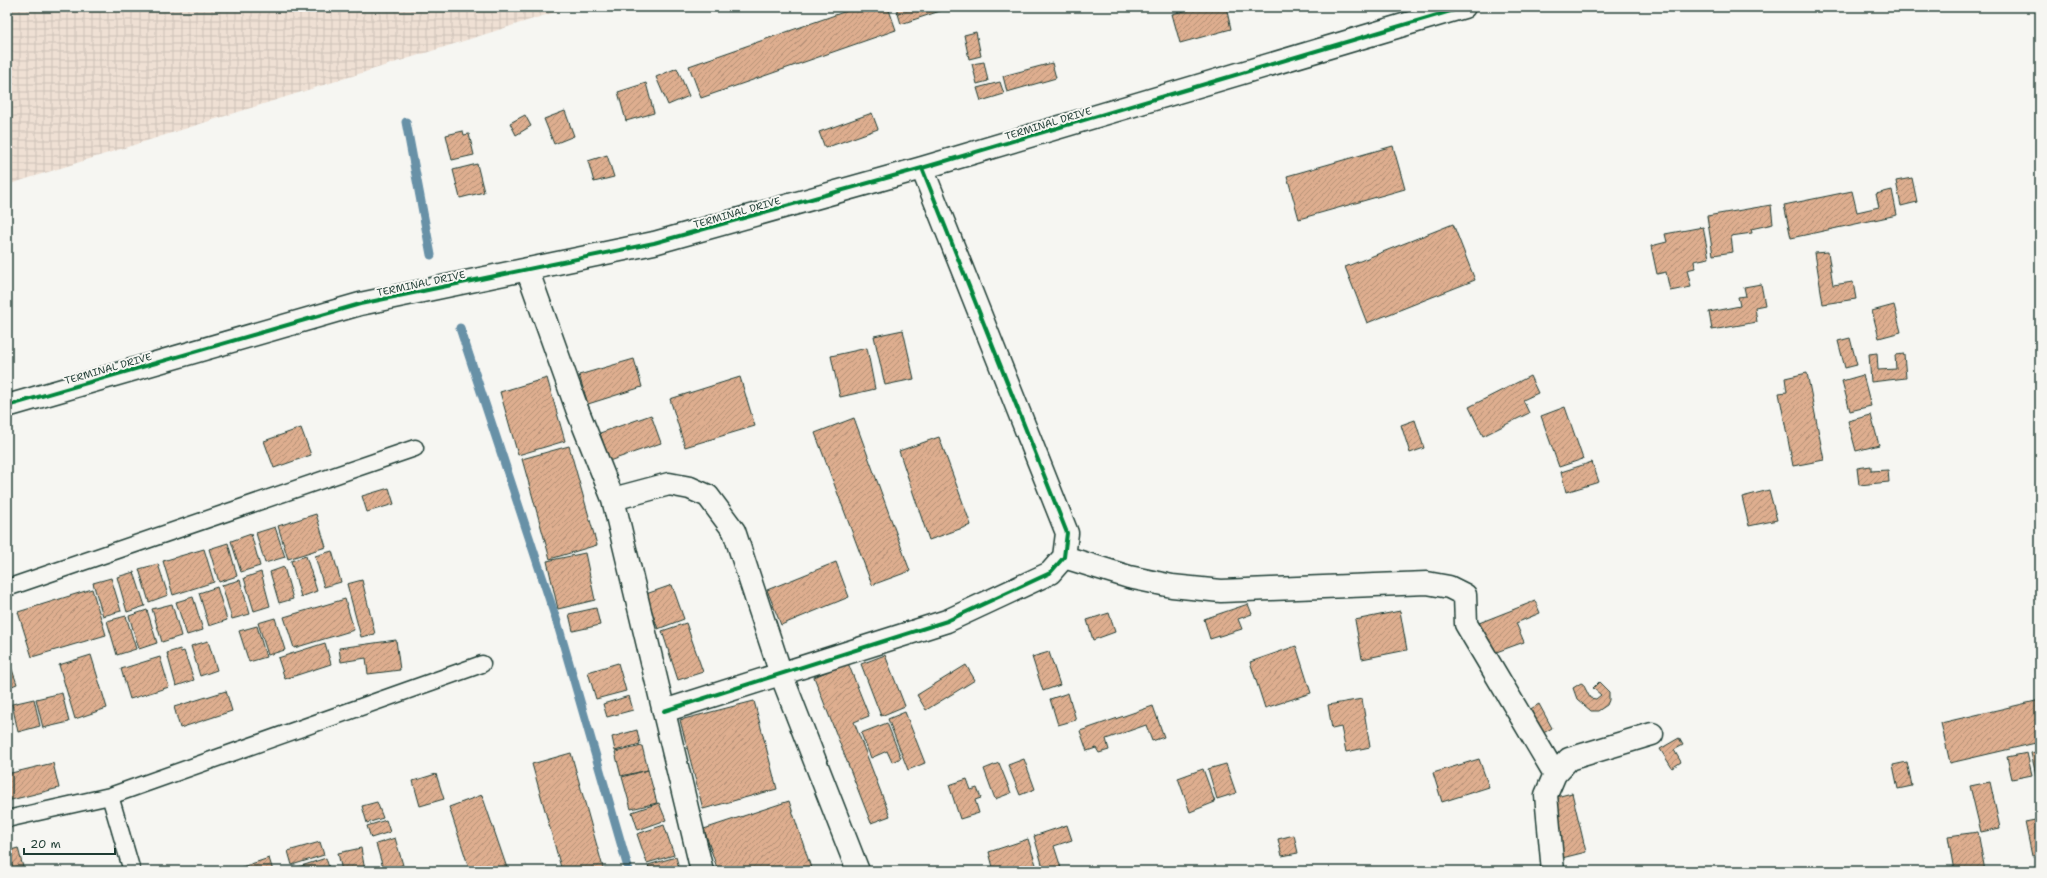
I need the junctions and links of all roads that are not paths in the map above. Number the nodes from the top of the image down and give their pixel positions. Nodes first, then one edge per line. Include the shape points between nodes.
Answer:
1 (1464, 7) edge
2 (922, 168) junction
3 (527, 269) junction
4 (7, 406) edge
5 (415, 448) dead end
6 (613, 499) junction
7 (1064, 557) junction
8 (7, 588) edge
9 (482, 664) dead end
10 (781, 674) junction
11 (664, 711) junction
12 (1652, 734) dead end
13 (1555, 774) junction
14 (110, 796) junction
15 (7, 819) edge
16 (132, 871) edge
17 (702, 871) edge
18 (858, 871) edge
19 (1553, 871) edge

1 - 2 street, TERMINAL DRIVE
2 - 3 street, TERMINAL DRIVE via 654,243
2 - 7 street via 1067,533
3 - 4 street, TERMINAL DRIVE via 360,304
3 - 6 street via 577,409
5 - 8 lane
6 - 10 street via 669,484 690,488 708,496 734,531
6 - 11 street
7 - 10 street via 1050,574 947,621
7 - 13 street via 1129,577 1172,586 1221,591 1427,583 1449,587 1465,595 1466,624
9 - 14 lane
10 - 11 street
10 - 18 street
11 - 17 street
12 - 13 street via 1569,759
13 - 19 street via 1546,795
14 - 15 lane
14 - 16 lane

